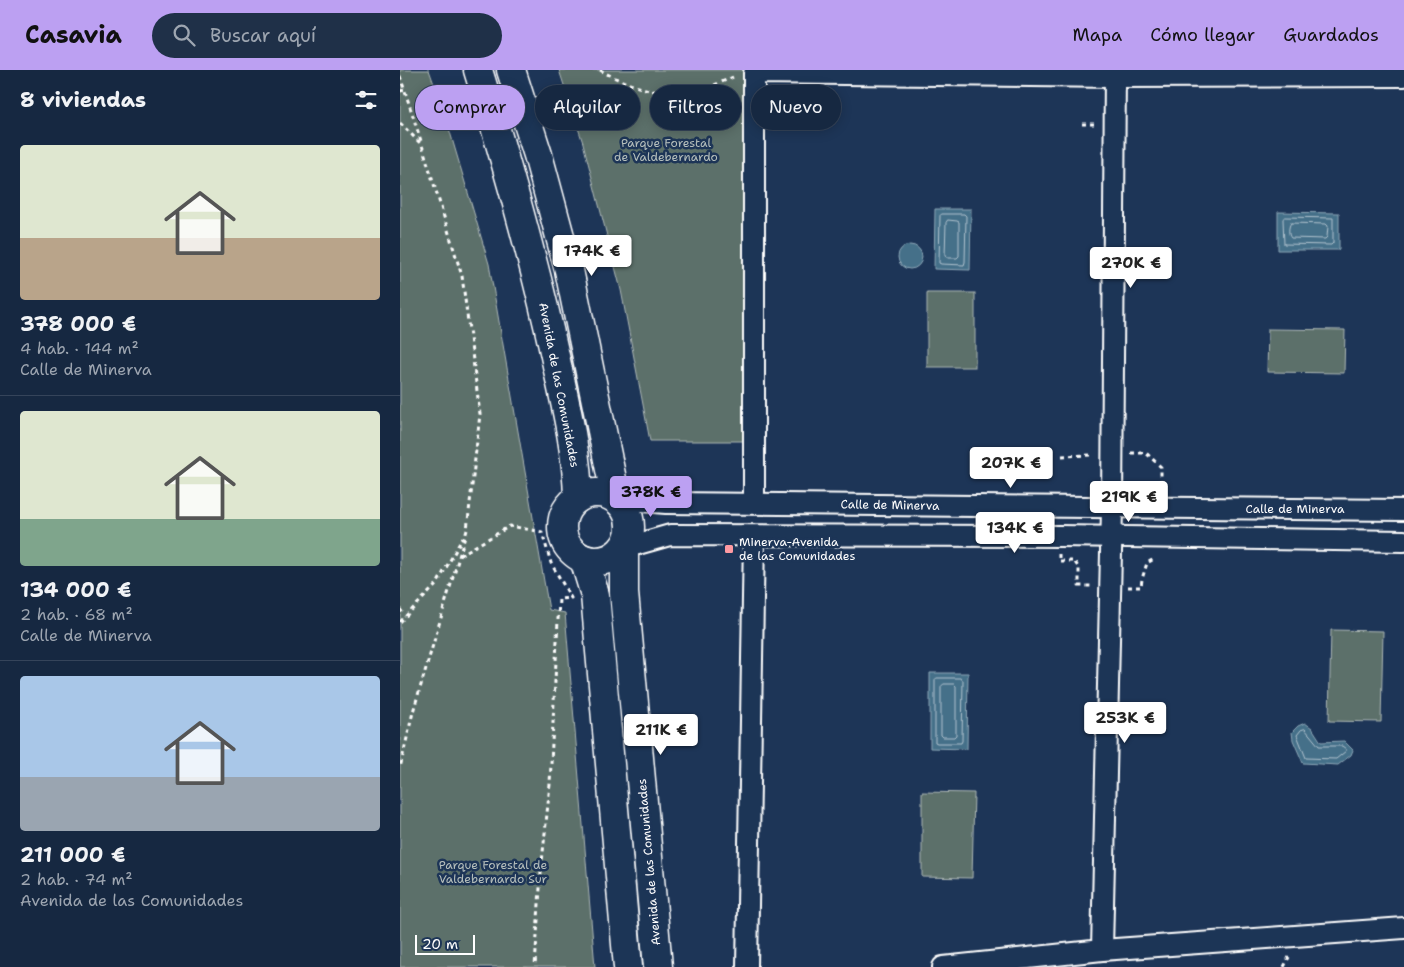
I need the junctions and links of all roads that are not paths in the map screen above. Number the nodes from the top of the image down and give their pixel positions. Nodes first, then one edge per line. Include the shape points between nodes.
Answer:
1 (478, 70) edge
2 (511, 70) edge
3 (1115, 73) edge
4 (1404, 76) edge
5 (578, 498) junction
6 (616, 499) junction
7 (754, 503) junction
8 (1112, 508) junction
9 (1404, 510) edge
10 (754, 536) junction
11 (1111, 538) junction
12 (1404, 541) edge
13 (624, 548) junction
14 (584, 559) junction
15 (1404, 928) edge
16 (1102, 950) junction
17 (628, 967) edge
18 (658, 967) edge
19 (746, 967) edge
20 (943, 967) edge

1 - 5 street, Avenida de las Comunidades via 512,180 540,290 574,449
2 - 6 street via 569,270
3 - 4 street
3 - 7 street via 754,73
3 - 8 street
5 - 6 street via 593,493
5 - 14 street via 563,518 562,530 565,543
6 - 7 street, Calle de Minerva via 666,503
6 - 13 street via 630,522
7 - 8 street, Calle de Minerva
8 - 9 street, Calle de Minerva
8 - 11 street
10 - 11 street
10 - 13 street via 670,535
10 - 19 street
11 - 12 street
11 - 16 street
13 - 14 street via 602,561
13 - 18 street, Avenida de las Comunidades via 624,592
14 - 17 street via 595,596
15 - 16 street
16 - 20 street

